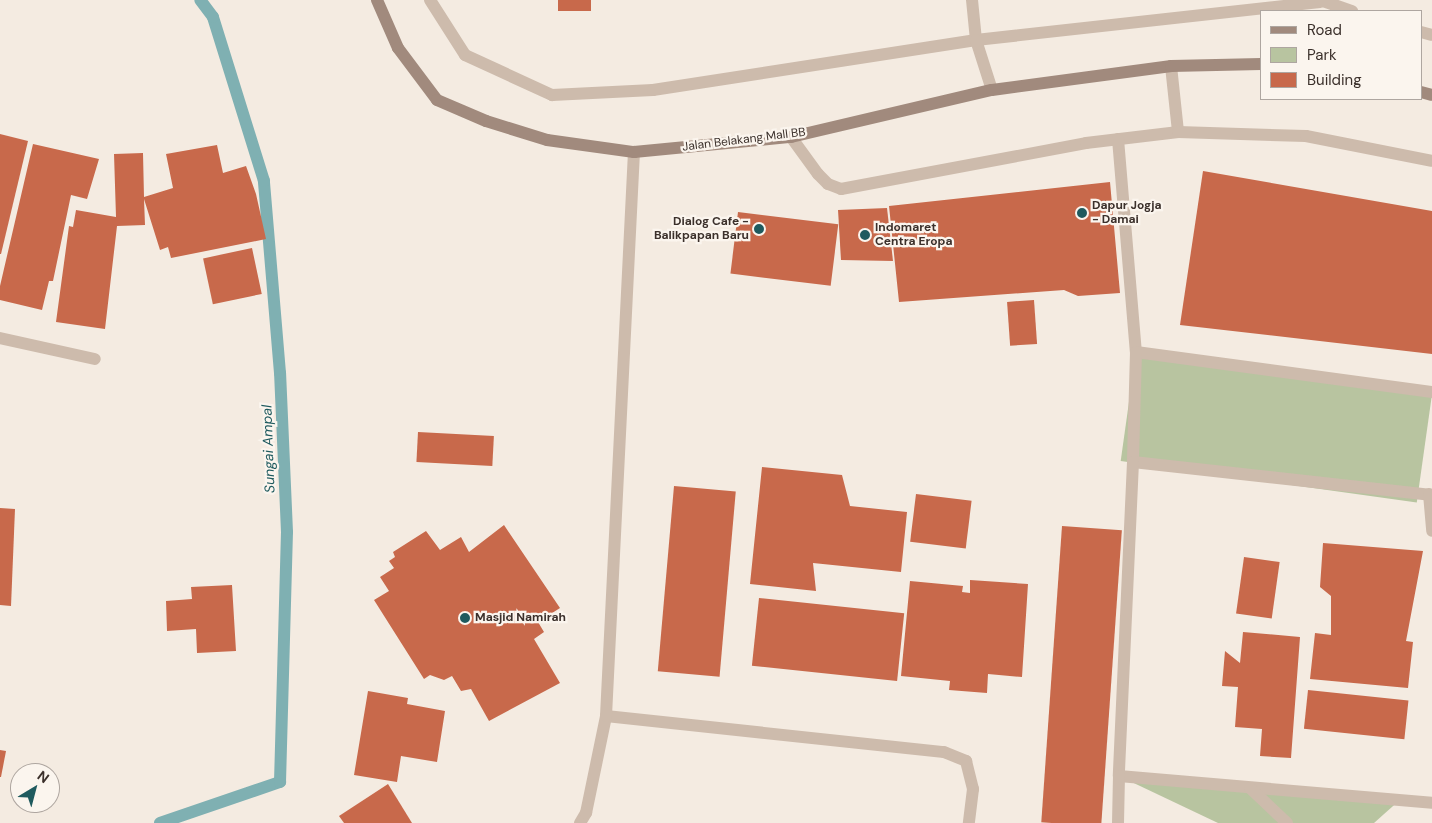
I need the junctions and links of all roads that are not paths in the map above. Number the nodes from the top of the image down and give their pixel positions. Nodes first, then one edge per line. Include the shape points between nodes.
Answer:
1 (377, 0) edge
2 (430, 0) edge
3 (972, 0) edge
4 (1320, 1) edge
5 (1349, 10) edge
6 (976, 40) junction
7 (1260, 64) edge
8 (1171, 66) junction
9 (992, 90) junction
10 (1178, 132) junction
11 (791, 137) junction
12 (1118, 139) junction
13 (634, 152) junction
14 (1432, 161) edge
15 (0, 338) edge
16 (1136, 352) junction
17 (95, 359) dead end
18 (1432, 392) edge
19 (1133, 462) junction
20 (1430, 494) edge
21 (1432, 531) edge
22 (606, 716) junction
23 (1119, 776) junction
24 (1250, 788) junction
25 (1432, 803) edge
26 (580, 823) edge
27 (969, 823) edge
28 (1118, 823) edge
29 (1287, 823) edge

1 - 13 main road, Jalan Belakang Mall BB via 398,48 437,100 486,121 547,140
2 - 6 street via 465,55 552,94 653,90
3 - 6 street
4 - 5 street
4 - 6 street
6 - 9 street
7 - 8 main road, Jalan Belakang Mall BB
8 - 9 main road, Jalan Belakang Mall BB
8 - 10 street
9 - 11 main road, Jalan Belakang Mall BB
10 - 12 street
10 - 14 street via 1306,136
11 - 12 street via 818,174 828,184 842,189
11 - 13 main road, Jalan Belakang Mall BB
12 - 16 street
13 - 22 street
15 - 17 street
16 - 18 street
16 - 19 street
19 - 20 street
19 - 23 street
20 - 21 street
22 - 26 street via 586,813
22 - 27 street via 944,752 966,761 973,788
23 - 24 street
23 - 28 street
24 - 25 street
24 - 29 street

